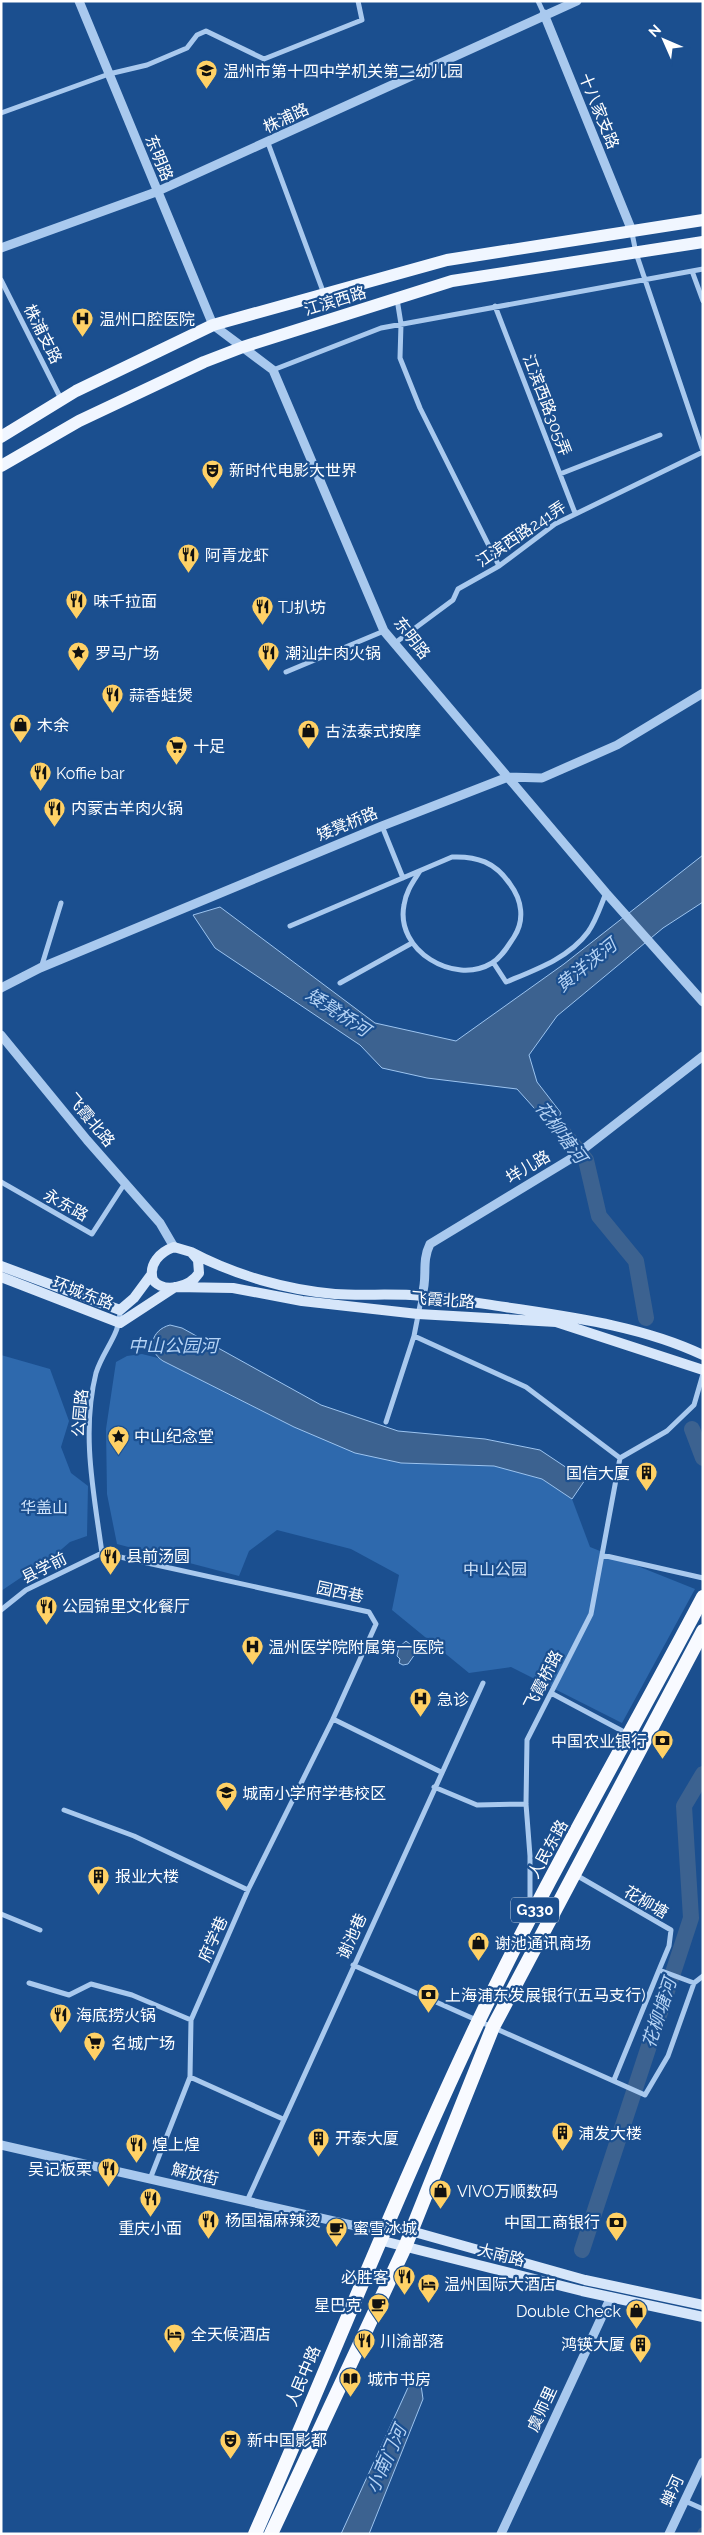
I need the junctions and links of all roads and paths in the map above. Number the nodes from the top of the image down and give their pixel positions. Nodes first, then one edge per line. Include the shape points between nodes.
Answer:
1 (79, 1) edge
2 (358, 1) edge
3 (538, 1) edge
4 (577, 1) edge
5 (544, 14) junction
6 (109, 74) junction
7 (1, 113) edge
8 (268, 143) junction
9 (156, 192) junction
10 (703, 220) edge
11 (632, 231) junction
12 (703, 242) edge
13 (1, 248) edge
14 (636, 253) junction
15 (703, 269) edge
16 (692, 271) junction
17 (645, 279) junction
18 (1, 280) edge
19 (325, 294) junction
20 (397, 298) junction
21 (703, 301) edge
22 (495, 306) junction
23 (401, 324) junction
24 (213, 325) junction
25 (243, 347) junction
26 (273, 370) junction
27 (62, 400) junction
28 (660, 435) dead end
29 (1, 437) edge
30 (703, 451) edge
31 (1, 466) edge
32 (560, 474) junction
33 (575, 512) junction
34 (499, 566) junction
35 (384, 631) junction
36 (395, 643) junction
37 (286, 672) dead end
38 (703, 692) edge
39 (508, 777) junction
40 (382, 826) junction
41 (420, 871) junction
42 (403, 878) junction
43 (606, 893) junction
44 (61, 903) dead end
45 (290, 926) dead end
46 (412, 943) junction
47 (493, 962) junction
48 (40, 968) junction
49 (340, 983) dead end
50 (1, 988) edge
51 (703, 1002) edge
52 (1, 1035) edge
53 (703, 1056) edge
54 (1, 1182) edge
55 (125, 1183) junction
56 (174, 1247) junction
57 (191, 1252) junction
58 (1, 1266) edge
59 (151, 1275) junction
60 (1, 1277) edge
61 (175, 1288) junction
62 (422, 1296) junction
63 (120, 1310) junction
64 (418, 1314) junction
65 (120, 1324) junction
66 (414, 1336) junction
67 (703, 1355) edge
68 (703, 1370) edge
69 (703, 1374) edge
70 (386, 1422) dead end
71 (620, 1458) junction
72 (102, 1553) junction
73 (602, 1555) junction
74 (703, 1578) edge
75 (703, 1597) edge
76 (1, 1610) edge
77 (701, 1637) edge
78 (483, 1683) dead end
79 (551, 1693) junction
80 (333, 1719) junction
81 (630, 1736) junction
82 (441, 1772) junction
83 (434, 1787) junction
84 (526, 1804) junction
85 (64, 1810) dead end
86 (573, 1873) junction
87 (248, 1890) junction
88 (1, 1914) edge
89 (530, 1919) junction
90 (40, 1930) dead end
91 (353, 1964) junction
92 (662, 1971) junction
93 (703, 1976) edge
94 (29, 1983) dead end
95 (694, 1983) junction
96 (191, 2020) junction
97 (478, 2022) junction
98 (493, 2027) junction
99 (190, 2076) junction
100 (614, 2080) junction
101 (283, 2119) junction
102 (1, 2144) edge
103 (150, 2179) junction
104 (247, 2201) junction
105 (412, 2231) junction
106 (383, 2232) junction
107 (405, 2247) junction
108 (611, 2297) junction
109 (703, 2305) edge
110 (703, 2317) edge
111 (703, 2462) edge
112 (685, 2501) junction
113 (702, 2509) edge
114 (263, 2532) edge
115 (501, 2534) edge
116 (669, 2534) edge

1 - 6 street, 东明路
2 - 6 street via 362,20 264,60 206,31 197,35 187,48 147,65
3 - 5 street, 十八家支路
4 - 5 street, 株浦路
5 - 8 street, 株浦路
5 - 11 street, 十八家支路
6 - 7 street
6 - 9 street, 东明路
8 - 9 street, 株浦路
8 - 19 street
9 - 13 street, 株浦路
9 - 24 street, 东明路
10 - 11 main road, 江滨西路
11 - 14 street
11 - 19 main road, 江滨西路 via 447,260
12 - 14 main road, 江滨西路
14 - 17 street
14 - 20 main road, 江滨西路 via 452,282
15 - 16 street
16 - 17 street
16 - 21 street
17 - 22 street
17 - 30 street
18 - 27 street, 株浦支路
19 - 24 main road, 江滨西路
20 - 23 street
20 - 25 main road, 江滨西路
22 - 23 street
22 - 32 street, 江滨西路305弄
23 - 26 street via 381,328
23 - 34 street via 400,358 420,408
24 - 25 street, 东明路
24 - 27 main road, 江滨西路
25 - 26 street, 东明路
25 - 31 main road, 江滨西路 via 79,421
26 - 35 street, 东明路
27 - 29 main road, 江滨西路
28 - 32 street
30 - 33 street, 江滨西路241弄
32 - 33 street, 江滨西路305弄
33 - 34 street, 江滨西路241弄
34 - 36 street, 江滨西路241弄 via 458,589 454,600
35 - 36 street, 东明路
35 - 37 street
36 - 39 street, 东明路
38 - 39 street, 矮凳桥路 via 617,745 559,771 542,778
39 - 40 street, 矮凳桥路
39 - 43 street, 东明路
40 - 42 street
40 - 48 street, 矮凳桥路
41 - 42 street
41 - 46 street via 409,887 403,906 405,930
41 - 47 street via 452,857 470,856 486,861 502,872 515,890 522,911 518,930 504,952
42 - 45 street
43 - 47 street via 589,931 544,967 506,982
43 - 51 street, 东明路
44 - 48 street
46 - 47 street via 426,958 447,968 466,970
46 - 49 street
48 - 50 street, 矮凳桥路
52 - 55 street, 飞霞北路
53 - 62 street, 垟儿路 via 572,1158 430,1244 424,1255 425,1287
54 - 55 street, 永东路 via 92,1234
55 - 56 street, 飞霞北路 via 160,1223
56 - 57 main road, 飞霞北路
56 - 59 main road via 156,1259
57 - 61 main road via 198,1260 199,1273
57 - 62 main road, 飞霞北路 via 215,1265 280,1284 334,1294
58 - 63 main road, 环城东路
59 - 61 main road, 飞霞北路 via 160,1286
59 - 63 main road, 环城东路 via 134,1298
60 - 65 main road, 环城东路
61 - 64 main road, 飞霞北路 via 233,1288 302,1301
61 - 65 main road, 环城东路
62 - 64 street
62 - 67 main road, 飞霞北路 via 595,1322
63 - 65 street, 公园路
64 - 66 street
64 - 68 main road, 飞霞北路 via 556,1322
65 - 72 street, 公园路 via 97,1372 88,1430
66 - 70 street
66 - 71 street via 526,1387
69 - 71 street via 694,1405 667,1431
71 - 73 street, 飞霞桥路
72 - 76 street, 县学前 via 26,1590
72 - 80 street, 园西巷 via 369,1612 376,1624
73 - 74 street
73 - 79 street, 飞霞桥路 via 591,1614
75 - 81 highway, 人民东路 / G330
77 - 86 highway, 人民东路 / G330
78 - 82 street, 谢池巷
79 - 81 street
79 - 84 street, 飞霞桥路 via 527,1740
80 - 82 street
80 - 87 street, 府学巷
81 - 89 highway, 人民东路 / G330
82 - 83 street, 谢池巷
83 - 84 street via 477,1805
83 - 91 street, 谢池巷
84 - 89 street, 飞霞桥路
85 - 87 street via 134,1836
86 - 92 street, 花柳塘 via 671,1930
86 - 98 highway, 人民东路 / G330
87 - 96 street, 府学巷
88 - 90 street
89 - 97 highway, 人民东路 / G330
91 - 97 street
91 - 101 street, 谢池巷
92 - 95 street
92 - 100 street, 花柳塘
93 - 95 street
94 - 96 street via 69,1995 91,1984 132,1995
95 - 100 street via 668,2056 645,2095
96 - 99 street, 府学巷
97 - 98 street
97 - 106 highway, 人民东路 / G330
98 - 100 street
98 - 105 highway, 人民东路 / G330
99 - 101 street
99 - 103 street, 府学巷
101 - 104 street, 谢池巷
102 - 103 street, 解放街
103 - 104 street, 解放街
104 - 106 street, 解放街
105 - 106 main road, 大南路
105 - 107 highway, 人民东路 / G330
105 - 109 main road, 大南路 via 585,2280
106 - 107 main road, 大南路
106 - 114 highway, 人民中路 / G330
107 - 108 main road, 大南路
107 - 114 highway, 人民中路 / G330
108 - 110 main road, 大南路
108 - 115 street, 虞师里
111 - 112 street, 蝉河
112 - 113 street
112 - 116 street, 蝉河

